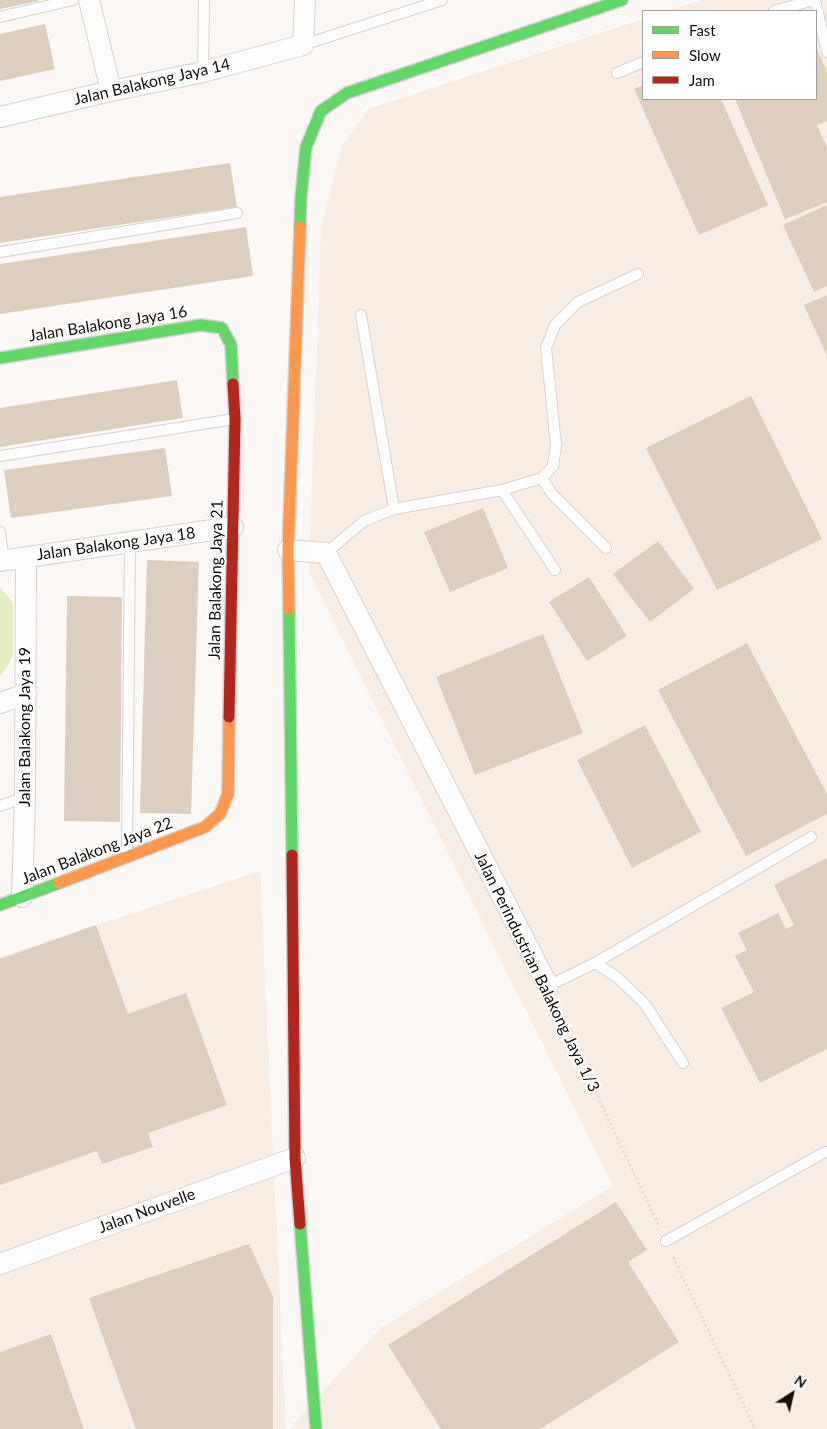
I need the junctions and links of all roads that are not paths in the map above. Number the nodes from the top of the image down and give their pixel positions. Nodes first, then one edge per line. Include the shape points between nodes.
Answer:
1 (73, 0) edge
2 (90, 0) edge
3 (204, 0) edge
4 (305, 0) edge
5 (442, 0) edge
6 (622, 0) edge
7 (814, 0) edge
8 (778, 10) edge
9 (817, 12) edge
10 (0, 16) edge
11 (303, 44) junction
12 (827, 52) edge
13 (642, 62) edge
14 (203, 72) junction
15 (617, 73) dead end
16 (111, 91) junction
17 (0, 117) edge
18 (237, 213) dead end
19 (0, 252) edge
20 (638, 274) dead end
21 (361, 315) dead end
22 (222, 328) joint
23 (0, 358) edge
24 (235, 419) junction
25 (0, 456) edge
26 (542, 478) junction
27 (502, 490) junction
28 (394, 509) junction
29 (233, 527) junction
30 (0, 532) edge
31 (130, 542) junction
32 (606, 548) dead end
33 (288, 550) junction
34 (326, 553) junction
35 (26, 558) junction
36 (2, 561) edge
37 (555, 570) dead end
38 (26, 694) junction
39 (0, 703) edge
40 (25, 797) junction
41 (0, 806) edge
42 (205, 827) joint
43 (811, 837) dead end
44 (127, 858) junction
45 (22, 896) junction
46 (0, 905) edge
47 (595, 963) junction
48 (548, 986) joint
49 (683, 1063) dead end
50 (827, 1152) edge
51 (295, 1158) junction
52 (666, 1241) road end
53 (0, 1264) edge
54 (316, 1429) edge

1 - 10 lane
2 - 16 street
3 - 14 lane
4 - 11 street
5 - 11 lane
6 - 33 street via 346,93 321,111 306,147 301,197
7 - 8 lane
9 - 12 lane
11 - 14 street, Jalan Balakong Jaya 14
13 - 15 lane
14 - 16 street, Jalan Balakong Jaya 14
16 - 17 street, Jalan Balakong Jaya 14
18 - 19 lane
20 - 26 lane via 578,302 555,325 546,348 556,445 553,466
21 - 28 lane
22 - 23 street, Jalan Balakong Jaya 16 via 201,325
22 - 24 street, Jalan Balakong Jaya 21 via 231,344
24 - 25 lane
24 - 29 street, Jalan Balakong Jaya 21
26 - 27 lane
26 - 32 lane via 552,494
27 - 28 lane
27 - 37 lane
28 - 34 lane via 364,521
29 - 31 street, Jalan Balakong Jaya 18
29 - 42 street, Jalan Balakong Jaya 21 via 228,794 220,814
30 - 36 lane
31 - 35 street, Jalan Balakong Jaya 18
31 - 44 lane
33 - 34 street
33 - 51 street
34 - 48 street, Jalan Perindustrian Balakong Jaya 1/3
35 - 36 street, Jalan Balakong Jaya 18
35 - 38 street, Jalan Balakong Jaya 19
38 - 39 street
38 - 40 street, Jalan Balakong Jaya 19
40 - 41 lane
40 - 45 street, Jalan Balakong Jaya 19
42 - 44 street, Jalan Balakong Jaya 22
43 - 47 lane
44 - 45 street, Jalan Balakong Jaya 22
45 - 46 street, Jalan Balakong Jaya 22
47 - 48 lane
47 - 49 lane via 617,977 645,1004
50 - 52 lane
51 - 53 street, Jalan Nouvelle
51 - 54 street

